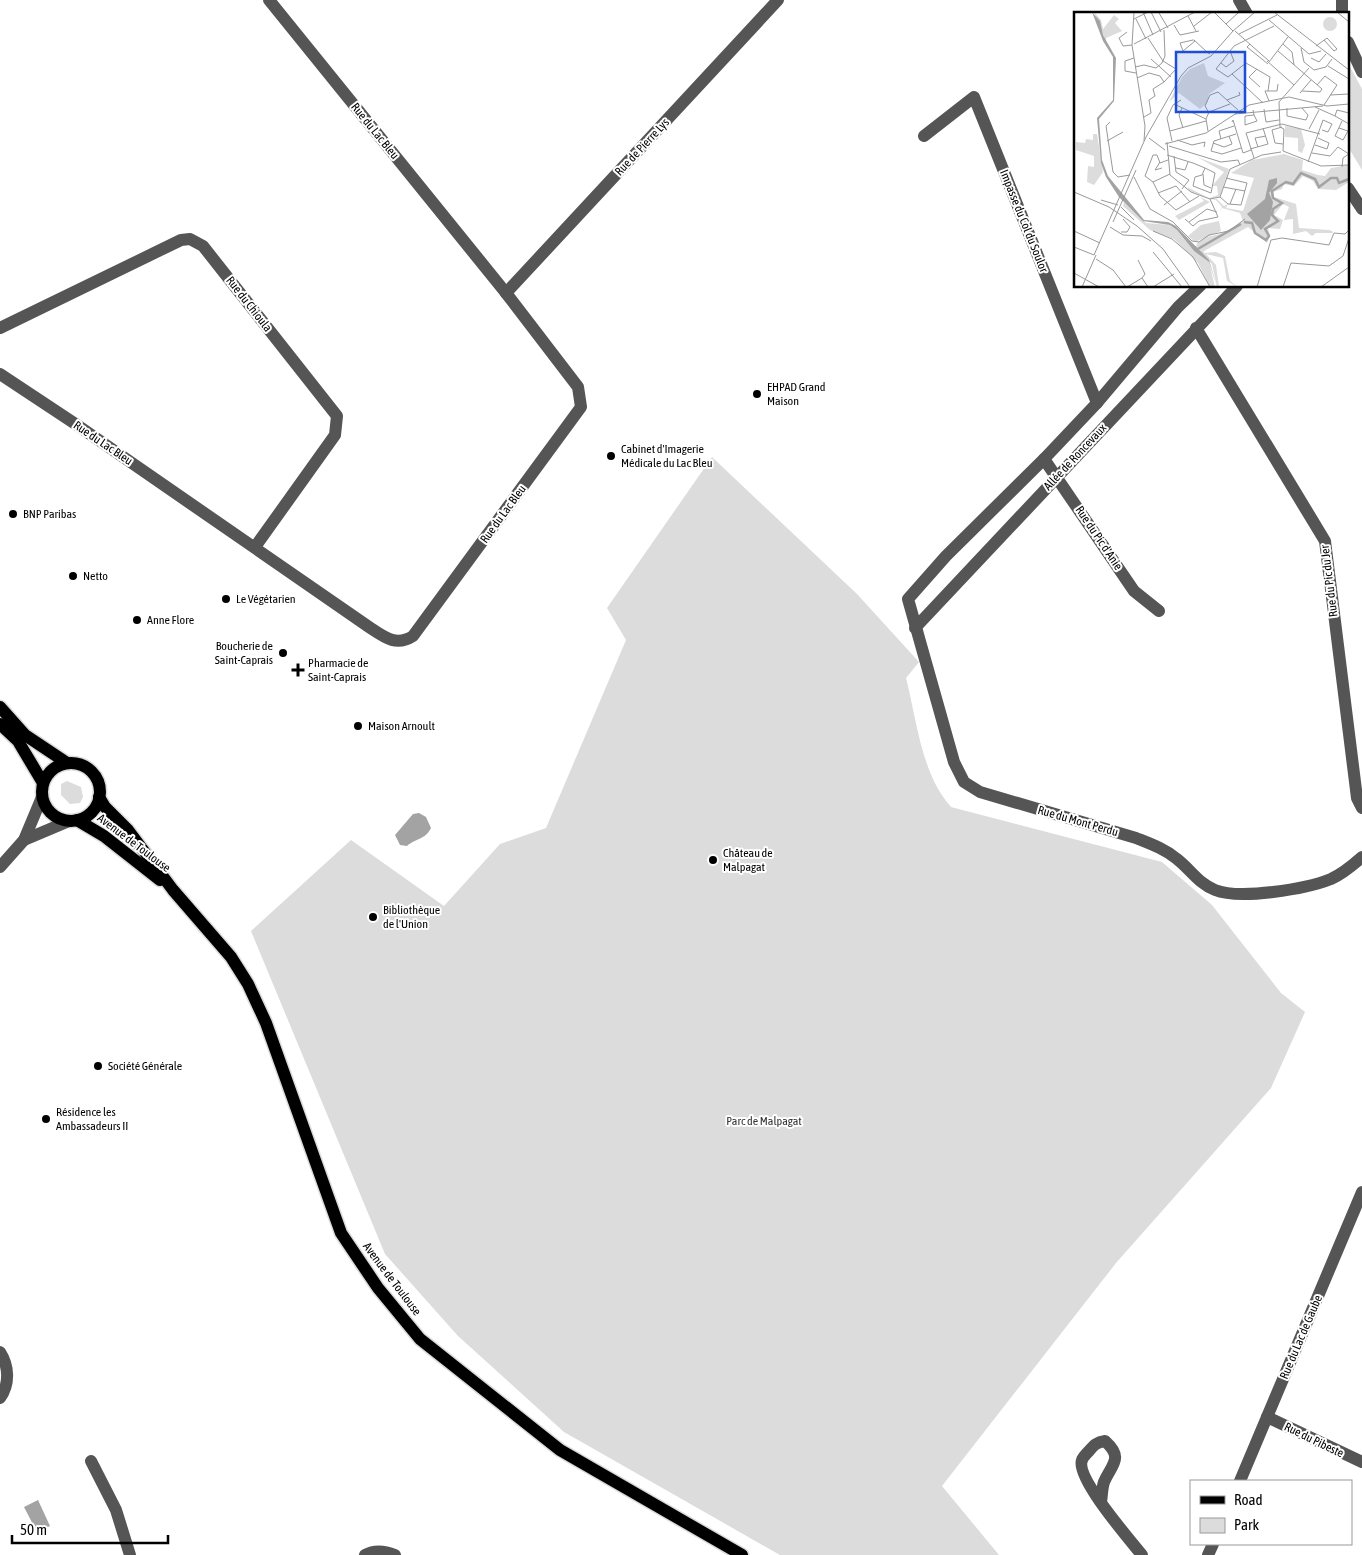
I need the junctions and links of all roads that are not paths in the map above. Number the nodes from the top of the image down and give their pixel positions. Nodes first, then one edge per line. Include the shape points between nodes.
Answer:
1 (269, 0) edge
2 (778, 0) edge
3 (1239, 0) edge
4 (1246, 12) edge
5 (1350, 46) edge
6 (1362, 72) edge
7 (924, 136) dead end
8 (1354, 190) edge
9 (1362, 209) edge
10 (1198, 288) edge
11 (1235, 288) edge
12 (506, 293) junction
13 (0, 328) edge
14 (1196, 328) junction
15 (0, 374) edge
16 (1097, 403) junction
17 (1044, 459) junction
18 (1057, 476) junction
19 (255, 547) junction
20 (908, 600) joint
21 (1159, 611) dead end
22 (915, 628) junction
23 (0, 707) edge
24 (0, 724) edge
25 (67, 763) junction
26 (43, 783) junction
27 (42, 797) junction
28 (99, 797) junction
29 (1362, 808) edge
30 (74, 820) junction
31 (24, 840) junction
32 (1362, 857) edge
33 (0, 867) edge
34 (173, 890) junction
35 (1362, 1192) edge
36 (0, 1352) edge
37 (0, 1398) edge
38 (1267, 1417) junction
39 (91, 1461) dead end
40 (1362, 1462) edge
41 (1240, 1480) edge
42 (1101, 1502) dead end
43 (130, 1555) edge
44 (365, 1555) edge
45 (395, 1555) edge
46 (742, 1555) edge
47 (1142, 1555) edge

1 - 12 street, Rue du Lac Bleu
2 - 12 street, Rue de Pierre Lys
3 - 4 street
5 - 6 street
7 - 16 street, Impasse du Col du Soulor via 974,97
8 - 9 street
10 - 16 street, Allée de Roncevaux
11 - 14 street, Allée de Roncevaux
12 - 19 street, Rue du Lac Bleu via 578,387 581,407 413,636 405,641 389,640
13 - 19 street, Rue du Chioula via 181,240 190,239 203,246 337,416 335,435
14 - 18 street, Allée de Roncevaux
14 - 29 street, Rue du Pic du Jer via 1325,541 1357,798
15 - 19 street, Rue du Lac Bleu
16 - 17 street, Allée de Roncevaux
17 - 18 street, Rue du Pic d'Anie
17 - 20 street, Allée de Roncevaux via 946,556
18 - 21 street, Rue du Pic d'Anie via 1134,591
18 - 22 street, Allée de Roncevaux
20 - 22 street, Rue du Mont Perdu
22 - 32 street, Rue du Mont Perdu via 954,762 964,782 980,792 1153,844 1214,890 1237,895 1310,886 1332,878
23 - 25 main road via 25,735
24 - 26 main road via 18,741
25 - 26 main road via 48,773
25 - 28 main road via 79,764 93,773 98,780
26 - 27 main road
27 - 30 main road via 55,816
27 - 31 street
28 - 30 main road via 88,816
28 - 34 main road, Avenue de Toulouse
30 - 31 street
30 - 34 main road, Avenue de Toulouse via 104,836
31 - 33 street
34 - 46 main road, Avenue de Toulouse via 231,957 248,984 266,1023 341,1232 378,1288 420,1339 560,1450
35 - 38 street, Rue du Lac de Gaube
36 - 37 street via 8,1374
38 - 40 street, Rue du Pibeste
38 - 41 street, Rue du Lac de Gaube
39 - 43 street via 116,1510
42 - 47 street
44 - 45 street via 388,1552

